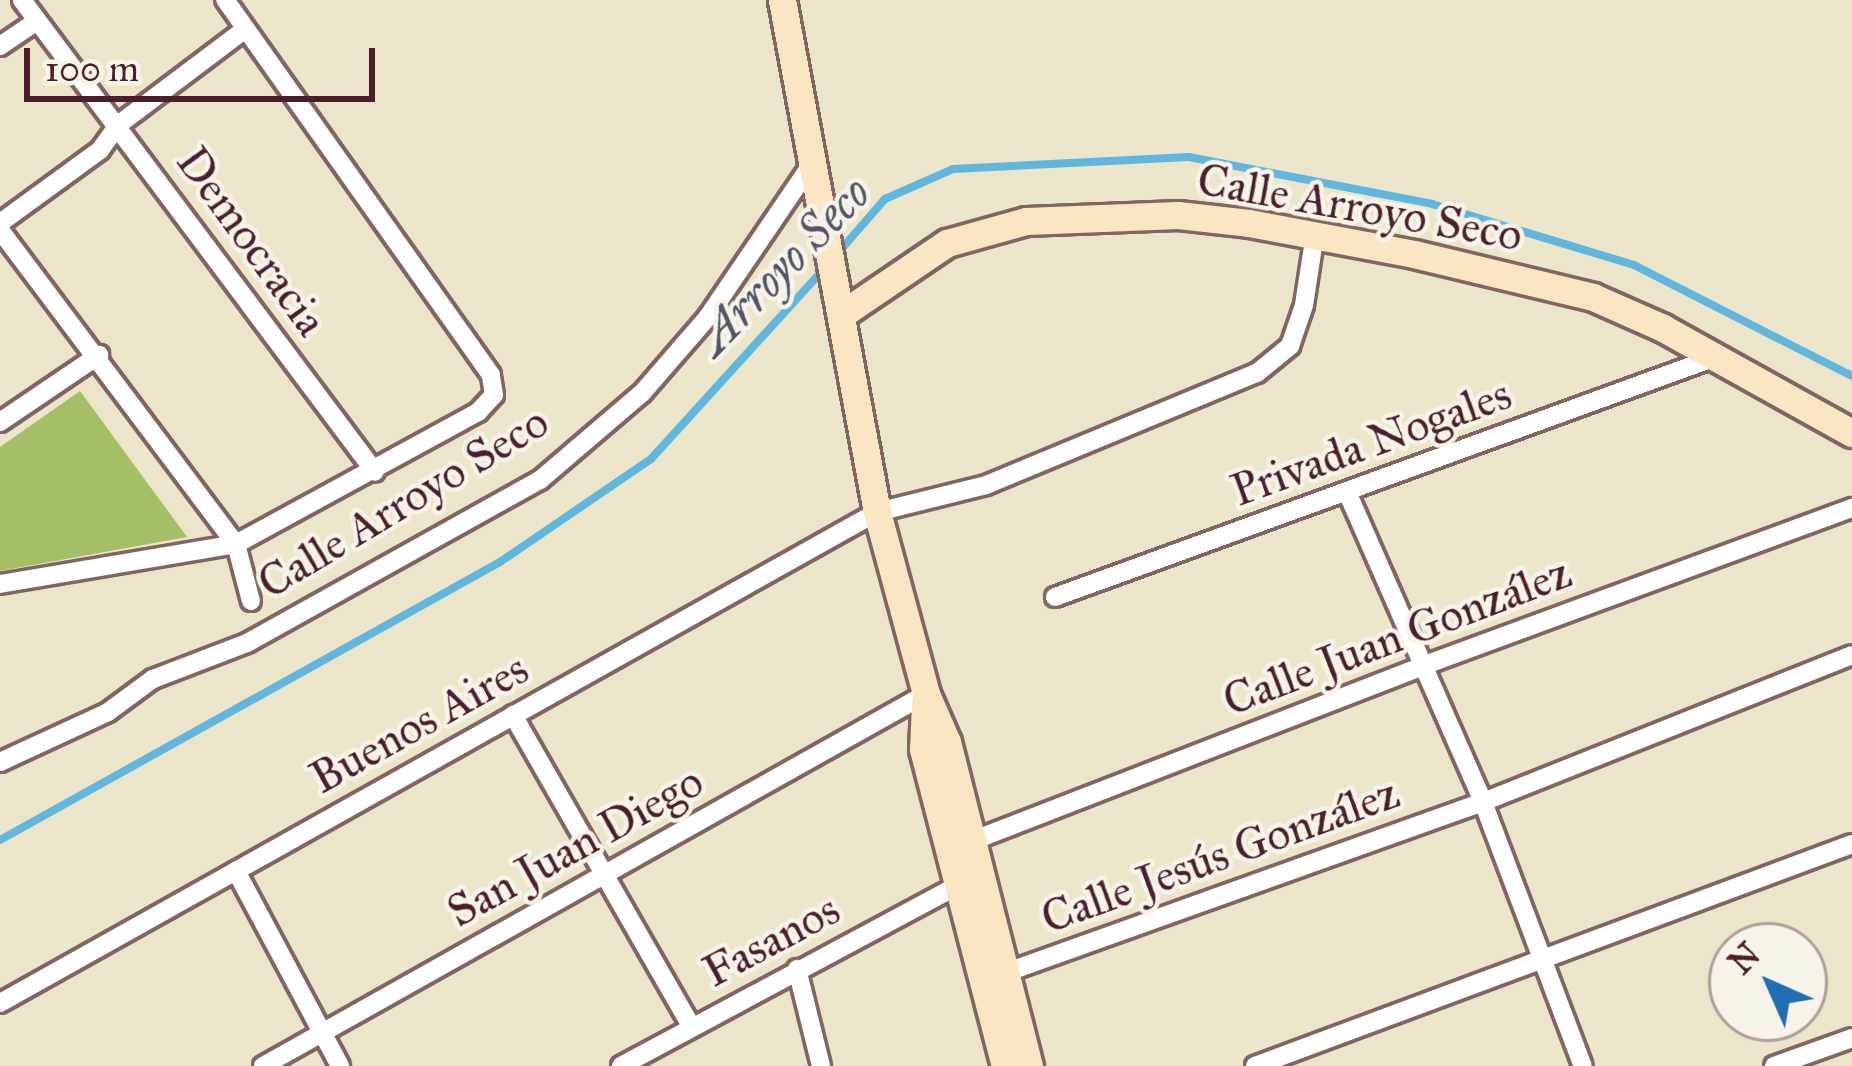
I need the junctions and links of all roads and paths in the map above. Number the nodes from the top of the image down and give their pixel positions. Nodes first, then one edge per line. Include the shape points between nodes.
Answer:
1 (22, 0) edge
2 (225, 0) edge
3 (782, 0) edge
4 (37, 21) junction
5 (244, 30) junction
6 (0, 46) edge
7 (118, 124) junction
8 (814, 159) junction
9 (0, 226) edge
10 (1315, 234) junction
11 (841, 305) junction
12 (99, 355) junction
13 (1713, 358) junction
14 (0, 422) edge
15 (1852, 433) edge
16 (374, 472) junction
17 (1348, 494) junction
18 (1852, 508) edge
19 (877, 512) junction
20 (236, 544) junction
21 (0, 584) edge
22 (1055, 597) dead end
23 (251, 601) dead end
24 (1852, 655) edge
25 (1425, 665) junction
26 (926, 694) junction
27 (513, 715) junction
28 (33, 743) junction
29 (0, 746) edge
30 (0, 762) edge
31 (1483, 802) junction
32 (972, 842) junction
33 (1852, 844) edge
34 (236, 872) junction
35 (608, 872) junction
36 (959, 885) junction
37 (1543, 962) junction
38 (797, 969) junction
39 (994, 976) junction
40 (0, 1003) edge
41 (691, 1026) junction
42 (322, 1033) junction
43 (1852, 1038) edge
44 (634, 1062) edge
45 (262, 1066) edge
46 (340, 1066) edge
47 (821, 1066) edge
48 (1005, 1066) edge
49 (1029, 1066) edge
50 (1255, 1066) edge
51 (1583, 1066) edge
52 (1774, 1066) edge

1 - 4 street, Democracia
2 - 5 street
3 - 8 main road
4 - 6 street
4 - 7 street, Democracia
5 - 7 street
5 - 16 street via 491,375 494,395 478,412
7 - 9 street via 100,150
7 - 16 street, Democracia
8 - 11 main road
8 - 28 street, Calle Arroyo Seco via 707,318 642,393 540,480 247,643 153,679 108,712
9 - 12 street
10 - 11 main road, Calle Arroyo Seco via 1178,215 1026,221 947,243
10 - 13 main road, Calle Arroyo Seco via 1593,297
10 - 19 street, Buenos Aires via 1304,305 1276,362 986,485
11 - 19 main road
12 - 14 street
12 - 20 street
13 - 15 main road, Calle Arroyo Seco
13 - 17 street, Privada Nogales
16 - 20 street
17 - 22 street, Privada Nogales
17 - 25 street
18 - 25 street, Calle Juan González
19 - 26 main road
19 - 27 street, Buenos Aires
20 - 21 street
20 - 23 street
24 - 31 street, Calle Jesús González
25 - 31 street
25 - 32 street, Calle Juan González
26 - 32 main road
26 - 35 street, San Juan Diego
26 - 36 main road via 923,749
27 - 34 street, Buenos Aires
27 - 35 street
28 - 29 street
28 - 30 street, Calle Arroyo Seco
31 - 37 street
31 - 39 street, Calle Jesús González
32 - 39 main road
33 - 37 street
34 - 40 street, Buenos Aires
34 - 42 street
35 - 41 street
35 - 42 street, San Juan Diego
36 - 38 street, Fasanos
36 - 39 main road
37 - 50 street
37 - 51 street
38 - 41 street, Fasanos
38 - 47 street
39 - 48 main road
39 - 49 main road
41 - 44 street, Fasanos
42 - 45 street, San Juan Diego
42 - 46 street
43 - 52 street

